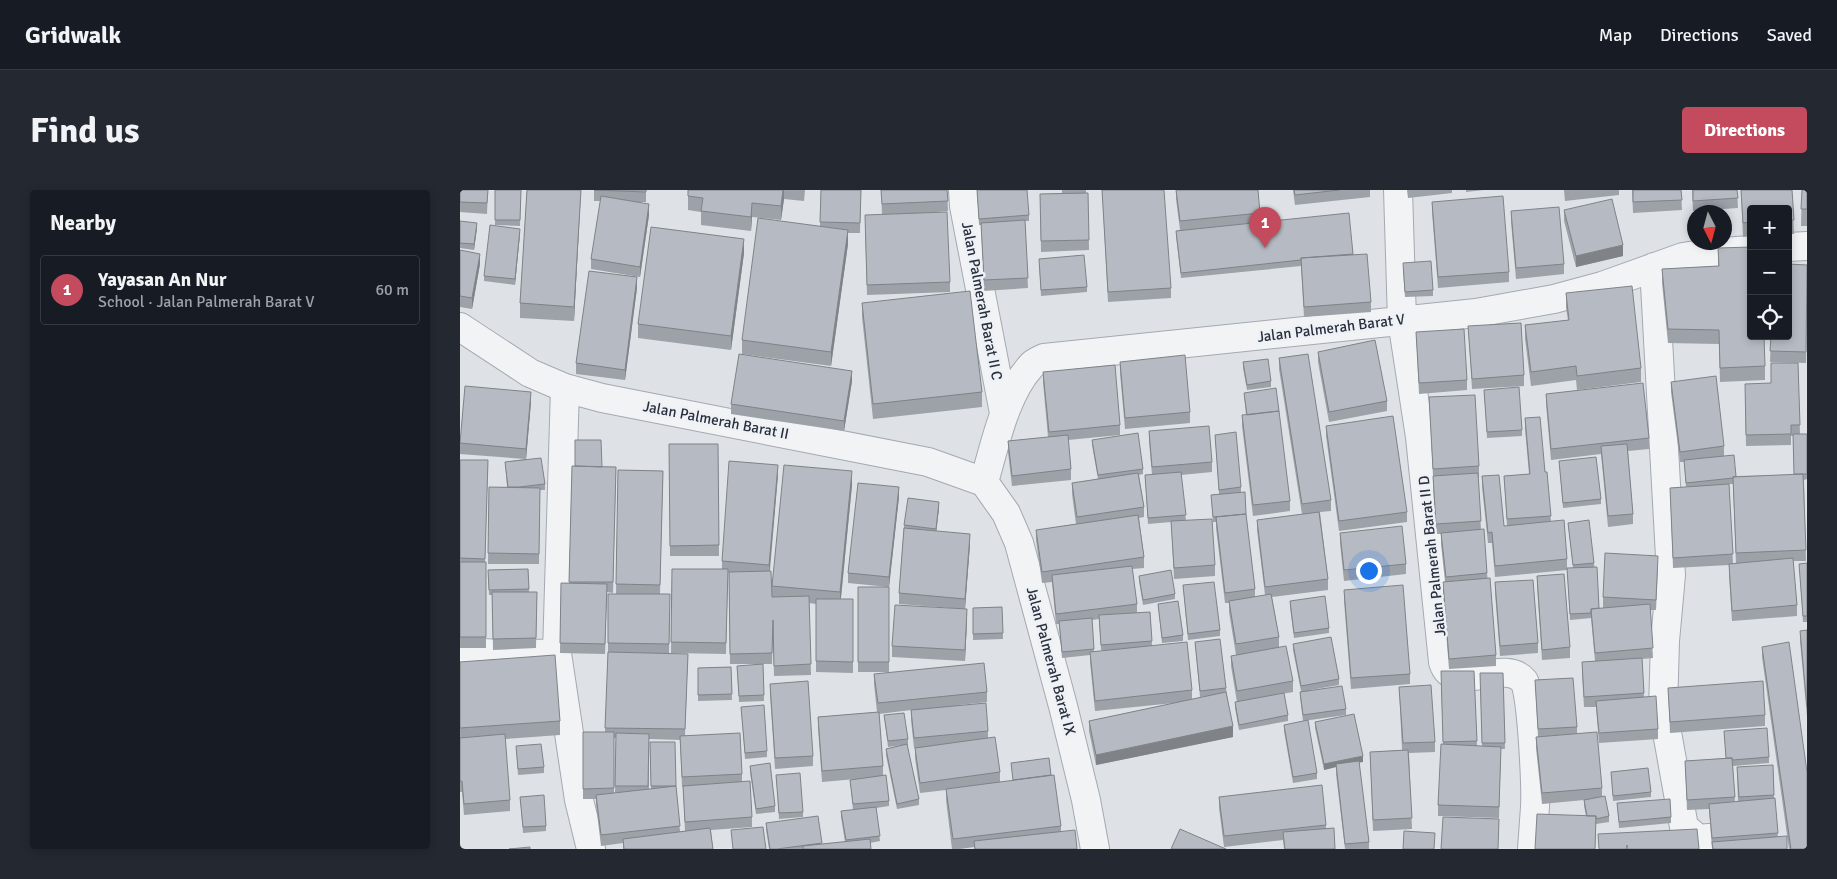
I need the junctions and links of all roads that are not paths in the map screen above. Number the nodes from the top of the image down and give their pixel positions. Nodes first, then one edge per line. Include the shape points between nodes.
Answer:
1 (963, 190) edge
2 (1398, 190) edge
3 (1807, 246) edge
4 (1792, 247) edge
5 (1747, 250) edge
6 (1654, 268) junction
7 (1402, 320) junction
8 (460, 327) edge
9 (565, 388) junction
10 (1004, 413) junction
11 (984, 482) junction
12 (460, 651) edge
13 (556, 653) junction
14 (591, 849) edge
15 (1095, 849) edge
16 (1532, 849) edge
17 (1710, 849) edge

1 - 10 street, Jalan Palmerah Barat II C
2 - 7 street, Jalan Palmerah Barat II D
3 - 4 street
5 - 6 street, Jalan Palmerah Barat V via 1691,256
6 - 7 street, Jalan Palmerah Barat V via 1554,299 1476,313
6 - 17 street via 1671,575 1663,710 1684,827 1698,839 1709,838
7 - 10 street, Jalan Palmerah Barat V via 1044,358 1032,364
7 - 16 street, Jalan Palmerah Barat II D via 1420,437 1443,662 1448,673 1458,677 1506,672 1525,682 1530,705 1535,796
8 - 9 street, Jalan Palmerah Barat II via 530,373
9 - 11 street, Jalan Palmerah Barat II via 928,462
9 - 13 street
10 - 11 street, Jalan Palmerah Barat V
11 - 15 street, Jalan Palmerah Barat IX via 1006,513 1019,543 1063,706
12 - 13 street via 510,655
13 - 14 street via 579,800

